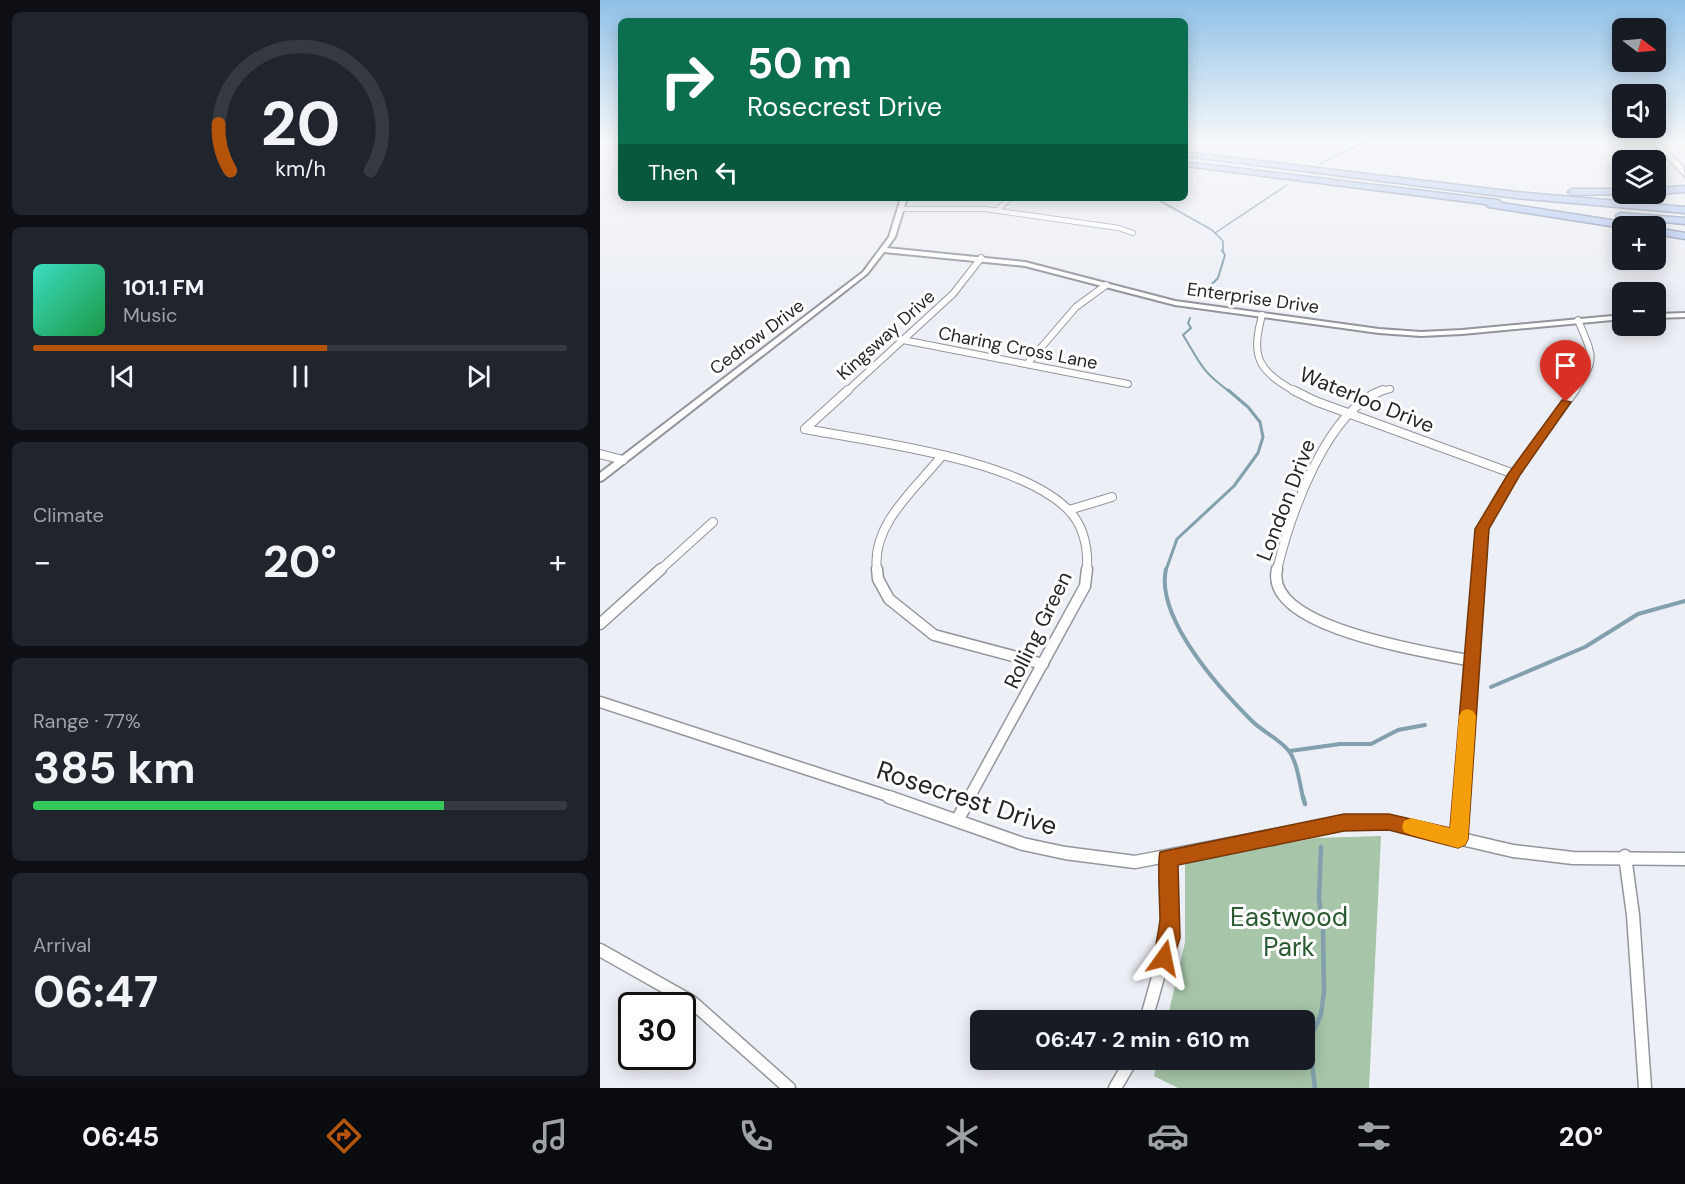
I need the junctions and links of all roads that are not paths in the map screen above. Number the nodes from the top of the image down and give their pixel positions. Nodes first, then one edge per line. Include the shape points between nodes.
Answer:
1 (1400, 192) edge
2 (1492, 192) edge
3 (1448, 198) junction
4 (903, 201) edge
5 (1007, 201) edge
6 (900, 209) junction
7 (997, 210) junction
8 (1685, 210) edge
9 (1685, 221) edge
10 (1612, 223) edge
11 (1133, 233) dead end
12 (1666, 233) edge
13 (1685, 236) edge
14 (884, 249) junction
15 (981, 258) junction
16 (1106, 285) junction
17 (1262, 315) junction
18 (1685, 315) edge
19 (1666, 316) edge
20 (1612, 318) edge
21 (1578, 320) junction
22 (903, 340) junction
23 (1027, 364) junction
24 (1128, 384) dead end
25 (1390, 389) dead end
26 (1348, 413) junction
27 (805, 429) joint
28 (600, 454) edge
29 (941, 457) junction
30 (623, 460) junction
31 (1514, 474) junction
32 (600, 478) edge
33 (1112, 497) dead end
34 (1069, 510) junction
35 (713, 522) dead end
36 (600, 624) edge
37 (1472, 660) junction
38 (1043, 664) junction
39 (600, 702) edge
40 (958, 819) junction
41 (1458, 839) junction
42 (1625, 856) junction
43 (1167, 858) junction
44 (1685, 859) edge
45 (600, 950) edge
46 (1149, 1010) edge
47 (1126, 1070) edge
48 (789, 1088) edge
49 (1115, 1088) edge
50 (1645, 1088) edge

1 - 3 highway
2 - 8 highway
3 - 9 highway
3 - 10 highway
4 - 6 street, Cedrow Drive
5 - 7 street
6 - 7 street
6 - 14 street, Cedrow Drive
7 - 11 street
12 - 13 highway
14 - 15 street, Enterprise Drive
14 - 30 street, Cedrow Drive via 845,290
15 - 16 street, Enterprise Drive via 1042,267
15 - 22 street, Kingsway Drive via 953,294
16 - 17 street, Enterprise Drive via 1175,303
16 - 23 street via 1076,307
17 - 21 street, Enterprise Drive via 1421,334
17 - 26 street, Waterloo Drive via 1255,344 1265,368 1296,392
18 - 19 street
20 - 21 street, Enterprise Drive
21 - 31 street via 1592,354 1591,368
22 - 23 street, Charing Cross Lane
22 - 27 street, Kingsway Drive
23 - 24 street, Charing Cross Lane
25 - 26 street, London Drive via 1379,389
26 - 31 street, Waterloo Drive
26 - 37 street, London Drive via 1337,424 1287,538 1276,572 1281,596 1313,620
27 - 29 street, Rolling Green
28 - 30 street
29 - 34 street, Rolling Green via 1017,477
29 - 38 street via 884,527 875,556 878,579 889,599 934,635
30 - 32 street, Cedrow Drive
31 - 37 street via 1482,529
33 - 34 street
34 - 38 street, Rolling Green via 1087,543 1085,586
35 - 36 street
37 - 41 street
38 - 40 street, Rolling Green
39 - 40 street, Rosecrest Drive
40 - 43 street, Rosecrest Drive via 1023,844 1065,853 1135,862
41 - 42 street, Rosecrest Drive via 1573,858
41 - 43 street, Rosecrest Drive via 1389,822 1344,822
42 - 44 street, Rosecrest Drive
42 - 50 street
43 - 46 street via 1169,938
45 - 48 street via 692,1002
47 - 49 street

